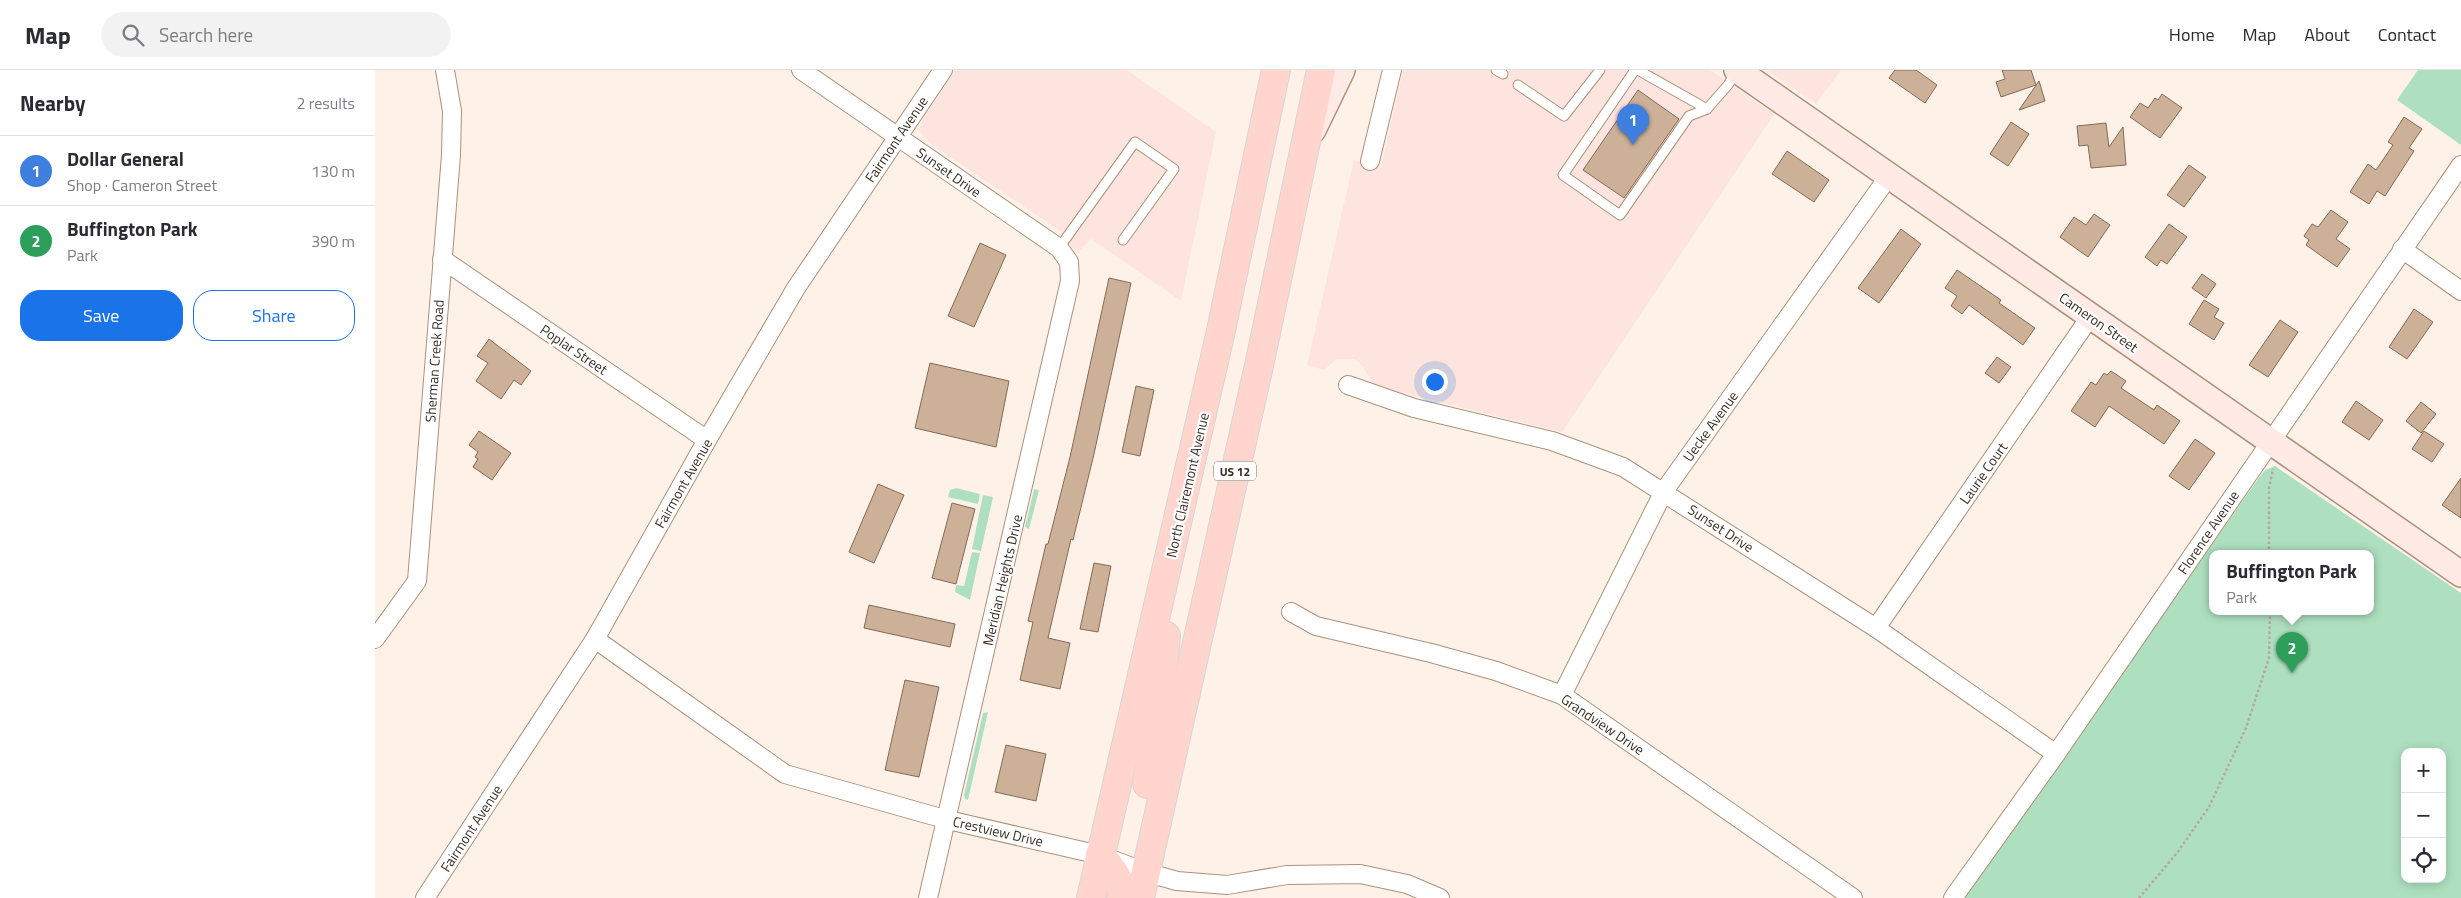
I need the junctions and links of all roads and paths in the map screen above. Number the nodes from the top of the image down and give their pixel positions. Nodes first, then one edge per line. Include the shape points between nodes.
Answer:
1 (445, 70) edge
2 (801, 70) edge
3 (943, 70) edge
4 (1276, 70) edge
5 (1312, 70) edge
6 (1321, 70) edge
7 (1342, 70) edge
8 (1392, 70) edge
9 (1600, 70) edge
10 (1637, 70) edge
11 (1737, 70) edge
12 (1518, 84) dead end
13 (1707, 109) junction
14 (1311, 117) junction
15 (897, 136) junction
16 (1305, 146) junction
17 (1371, 162) dead end
18 (2461, 165) edge
19 (1889, 176) junction
20 (1123, 240) dead end
21 (2402, 249) junction
22 (1064, 255) junction
23 (442, 258) junction
24 (2461, 291) edge
25 (2091, 317) junction
26 (1348, 385) dead end
27 (707, 440) junction
28 (2273, 454) junction
29 (1663, 491) junction
30 (2269, 550) edge
31 (1170, 559) junction
32 (2461, 574) edge
33 (1291, 612) dead end
34 (2270, 615) edge
35 (1876, 628) junction
36 (375, 639) edge
37 (595, 639) junction
38 (1562, 695) junction
39 (2056, 754) junction
40 (947, 820) junction
41 (1100, 854) junction
42 (1143, 885) edge
43 (1228, 892) edge
44 (425, 898) edge
45 (928, 898) edge
46 (1091, 898) edge
47 (1121, 898) edge
48 (1440, 898) edge
49 (1853, 898) edge
50 (1953, 898) edge
51 (2139, 898) edge

1 - 23 street, Sherman Creek Road via 452,110
2 - 15 street, Sunset Drive
3 - 15 street, Fairmont Avenue
4 - 31 main road, North Clairemont Avenue
5 - 14 main road
6 - 14 main road, US 12
7 - 16 main road
8 - 17 street
9 - 12 lane via 1564,116
10 - 13 lane
10 - 13 lane via 1563,174 1620,215 1689,116
11 - 13 lane
11 - 19 main road, Cameron Street
14 - 16 main road, US 12
15 - 22 street, Sunset Drive
15 - 27 street, Fairmont Avenue via 797,288
16 - 42 main road, US 12
18 - 21 street, Florence Avenue
19 - 25 main road, Cameron Street
19 - 29 street, Uecke Avenue
20 - 22 lane via 1175,169 1135,142
21 - 24 street
21 - 28 street, Florence Avenue
22 - 40 street, Meridian Heights Drive via 1070,281
23 - 27 street, Poplar Street
23 - 36 street, Sherman Creek Road via 417,581
25 - 28 main road, Cameron Street
25 - 35 street, Laurie Court
26 - 29 street, Sunset Drive via 1414,408 1552,441 1623,467
27 - 37 street, Fairmont Avenue
28 - 30 path via 2269,488
28 - 32 main road, Cameron Street
28 - 39 street, Florence Avenue
29 - 35 street, Sunset Drive
29 - 38 street, Uecke Avenue
31 - 41 main road, North Clairemont Avenue
31 - 42 main road via 1161,701 1136,842
33 - 38 street, Grandview Drive via 1316,626 1496,671
34 - 51 path via 2269,658 2237,745 2209,807 2177,853
35 - 39 street, Sunset Drive
37 - 40 street, Crestview Drive via 785,774
37 - 44 street, Fairmont Avenue
38 - 49 street, Grandview Drive
39 - 50 street, Florence Avenue
40 - 41 street, Crestview Drive
40 - 45 street, Meridian Heights Drive
41 - 42 street, Crestview Drive
41 - 46 main road, North Clairemont Avenue
41 - 47 main road via 1115,873
42 - 43 street, Crestview Drive via 1177,882
43 - 48 street, Crestview Drive via 1287,875 1360,874 1407,884

